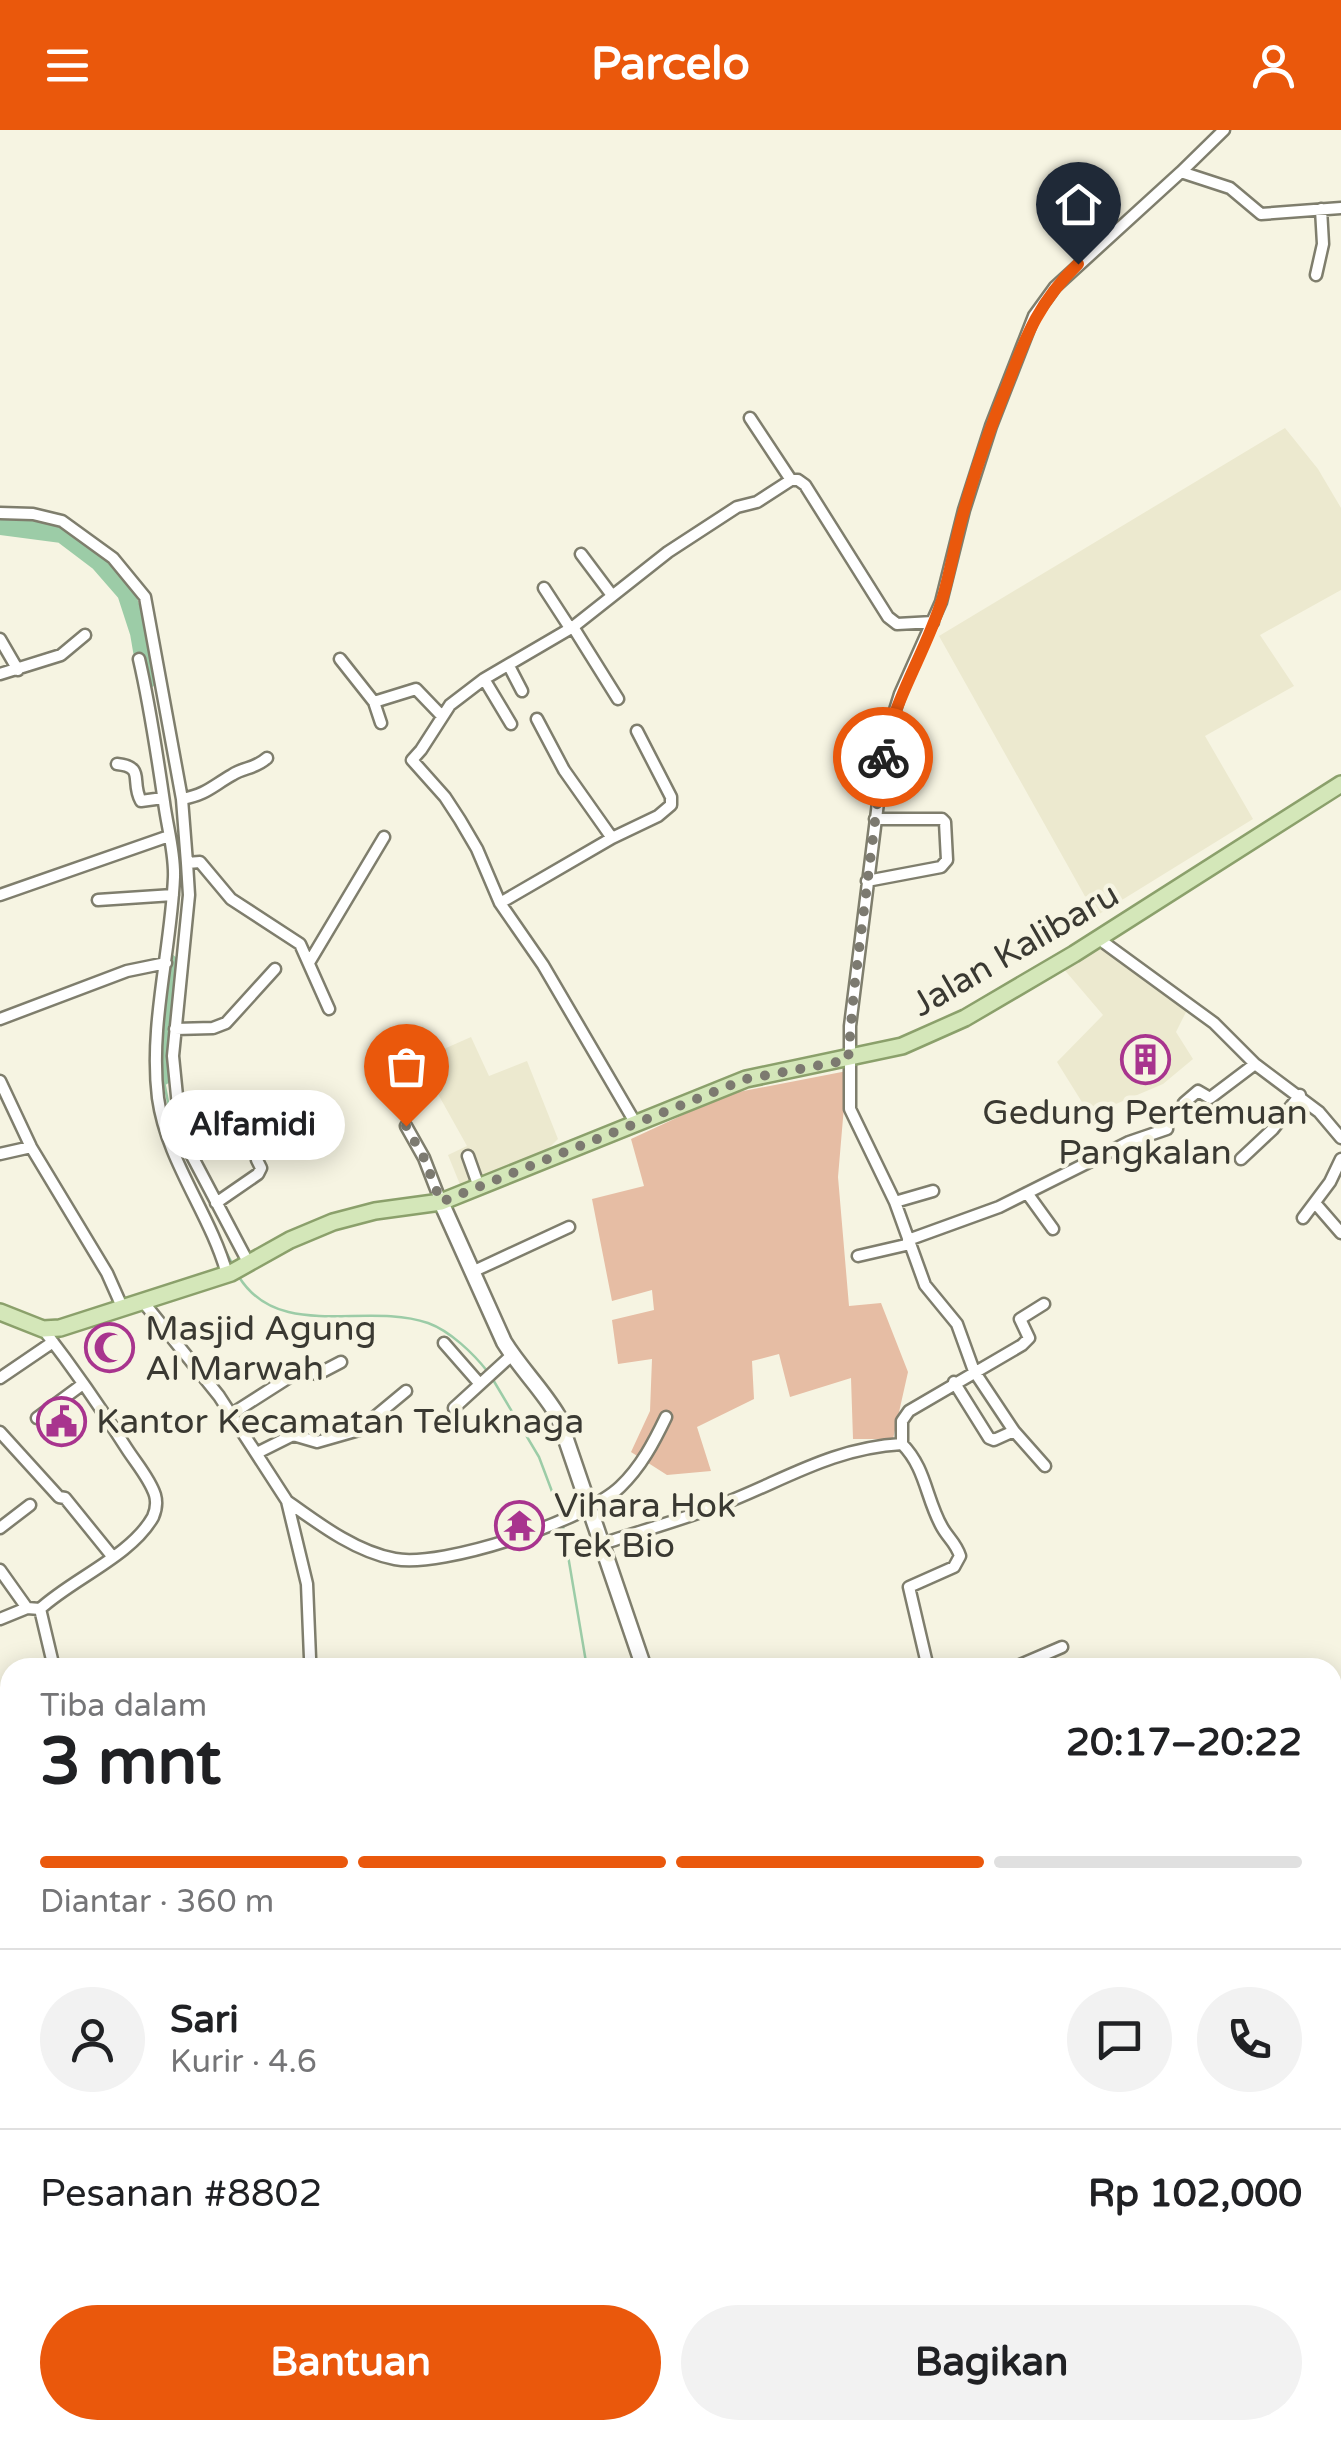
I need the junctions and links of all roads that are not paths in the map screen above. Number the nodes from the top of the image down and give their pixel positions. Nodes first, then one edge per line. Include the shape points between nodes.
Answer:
1 (1224, 130) edge
2 (1181, 172) junction
3 (1341, 208) edge
4 (1321, 209) junction
5 (1316, 276) dead end
6 (750, 418) dead end
7 (790, 480) junction
8 (0, 513) edge
9 (581, 554) dead end
10 (544, 588) dead end
11 (611, 594) junction
12 (933, 622) junction
13 (571, 627) junction
14 (85, 635) dead end
15 (0, 639) edge
16 (340, 658) dead end
17 (139, 659) dead end
18 (509, 666) junction
19 (18, 670) junction
20 (0, 674) edge
21 (484, 679) junction
22 (522, 691) dead end
23 (618, 698) dead end
24 (374, 702) junction
25 (441, 715) junction
26 (537, 719) dead end
27 (380, 723) dead end
28 (510, 724) dead end
29 (637, 731) dead end
30 (267, 758) dead end
31 (116, 764) dead end
32 (1341, 784) edge
33 (163, 798) junction
34 (182, 799) junction
35 (874, 819) junction
36 (169, 836) junction
37 (384, 837) dead end
38 (612, 838) junction
39 (187, 863) junction
40 (867, 881) junction
41 (0, 895) edge
42 (172, 895) junction
43 (98, 900) dead end
44 (500, 903) junction
45 (1098, 939) junction
46 (310, 961) junction
47 (166, 963) junction
48 (275, 969) dead end
49 (329, 1009) dead end
50 (0, 1020) edge
51 (174, 1029) junction
52 (848, 1060) junction
53 (1255, 1064) junction
54 (0, 1082) edge
55 (1300, 1095) junction
56 (1184, 1103) dead end
57 (636, 1124) junction
58 (406, 1126) dead end
59 (1167, 1129) dead end
60 (1341, 1138) edge
61 (31, 1147) junction
62 (0, 1154) edge
63 (468, 1156) dead end
64 (1241, 1158) dead end
65 (1341, 1159) edge
66 (257, 1160) dead end
67 (479, 1186) junction
68 (933, 1191) dead end
69 (1027, 1193) junction
70 (441, 1202) junction
71 (894, 1202) junction
72 (216, 1203) junction
73 (1315, 1203) junction
74 (1303, 1218) dead end
75 (569, 1227) dead end
76 (1053, 1230) dead end
77 (1341, 1233) edge
78 (909, 1242) junction
79 (858, 1256) dead end
80 (238, 1270) junction
81 (472, 1272) junction
82 (144, 1303) junction
83 (1044, 1304) dead end
84 (123, 1308) junction
85 (0, 1312) edge
86 (48, 1336) junction
87 (444, 1343) dead end
88 (506, 1360) junction
89 (341, 1362) dead end
90 (974, 1370) junction
91 (0, 1378) edge
92 (482, 1380) junction
93 (954, 1382) junction
94 (84, 1384) junction
95 (406, 1391) dead end
96 (454, 1408) dead end
97 (230, 1415) junction
98 (666, 1417) dead end
99 (37, 1418) dead end
100 (1014, 1430) junction
101 (0, 1432) edge
102 (902, 1444) junction
103 (257, 1453) junction
104 (1045, 1466) dead end
105 (287, 1501) junction
106 (30, 1506) dead end
107 (587, 1510) junction
108 (0, 1528) edge
109 (602, 1544) junction
110 (112, 1556) junction
111 (0, 1570) edge
112 (33, 1608) junction
113 (0, 1619) edge
114 (1062, 1647) dead end
115 (1042, 1655) junction
116 (50, 1658) edge
117 (310, 1658) dead end
118 (641, 1658) edge
119 (926, 1658) edge
120 (1035, 1658) edge
121 (1043, 1658) edge

1 - 2 street
2 - 4 street via 1230,188 1261,214
2 - 12 street via 1055,287 1034,316 991,426
3 - 4 street
4 - 5 street via 1324,244
6 - 7 street
7 - 11 street via 737,507
7 - 12 street via 804,485 888,616 898,624
8 - 34 street via 62,521 113,558 145,597
9 - 11 street
10 - 13 street
11 - 13 street
12 - 35 street via 886,739
13 - 18 street
13 - 23 street
14 - 19 street via 62,656
15 - 19 street
16 - 24 street
17 - 33 street
18 - 21 street
18 - 22 street
19 - 20 street
21 - 25 street
21 - 28 street
24 - 25 street via 416,688
24 - 27 street
25 - 44 street via 412,762 460,820
26 - 38 street
29 - 38 street via 672,801 658,816
30 - 34 street via 206,794
31 - 33 street via 134,770 141,801
32 - 45 main road, Jalan Kalibaru
33 - 36 street
34 - 39 street
35 - 40 street
35 - 40 street via 942,819 946,860
36 - 41 street
36 - 42 street
37 - 46 street
38 - 44 street
39 - 46 street via 204,865 231,899 290,934
39 - 51 street
40 - 52 street
42 - 43 street
42 - 47 street
44 - 57 street
45 - 52 main road, Jalan Kalibaru via 965,1018 902,1046
45 - 53 street via 1214,1023
46 - 49 street
47 - 50 street
47 - 80 street via 158,1020 160,1110 174,1157
48 - 51 street via 226,1023
51 - 72 street via 178,1106 192,1156
52 - 57 main road, Jalan Kalibaru via 746,1079
52 - 71 street via 854,1120
53 - 55 street
53 - 56 street via 1216,1095 1198,1090
54 - 61 street
55 - 60 street
55 - 64 street
57 - 67 main road, Jalan Kalibaru
58 - 70 street
59 - 69 street
61 - 62 street
61 - 84 street
63 - 67 street
65 - 73 street
66 - 72 street via 258,1174
67 - 70 main road, Jalan Kalibaru
68 - 71 street
69 - 76 street
69 - 78 street
70 - 80 main road, Jalan Kalibaru via 333,1222
70 - 81 street
71 - 78 street
72 - 80 street
73 - 74 street
73 - 77 street
75 - 81 street
78 - 79 street
78 - 90 street via 924,1286 957,1324
80 - 82 main road, Jalan Kalibaru
81 - 88 street
82 - 84 main road, Jalan Kalibaru
82 - 97 street
83 - 90 street via 1020,1319 1026,1342
84 - 86 main road, Jalan Kalibaru
85 - 86 main road
86 - 91 street
86 - 94 street
87 - 92 street
88 - 92 street
88 - 107 street via 545,1393 558,1416
89 - 97 street via 318,1374 299,1371
90 - 93 street
90 - 100 street
92 - 96 street
93 - 100 street via 990,1438
93 - 102 street via 905,1415
94 - 99 street
94 - 110 street via 156,1498 151,1520
95 - 103 street via 359,1430 317,1442 293,1435
97 - 103 street
98 - 107 street via 620,1488
100 - 104 street
101 - 110 street
102 - 109 street via 831,1458 721,1505
102 - 119 street via 960,1556 954,1566 908,1588
103 - 105 street
105 - 107 street via 348,1541 400,1560 430,1561 514,1539
105 - 117 street via 308,1584
106 - 108 street
107 - 109 street
109 - 118 street
110 - 112 street
111 - 112 street
112 - 113 street
112 - 116 street
114 - 115 street
115 - 120 street
115 - 121 street

